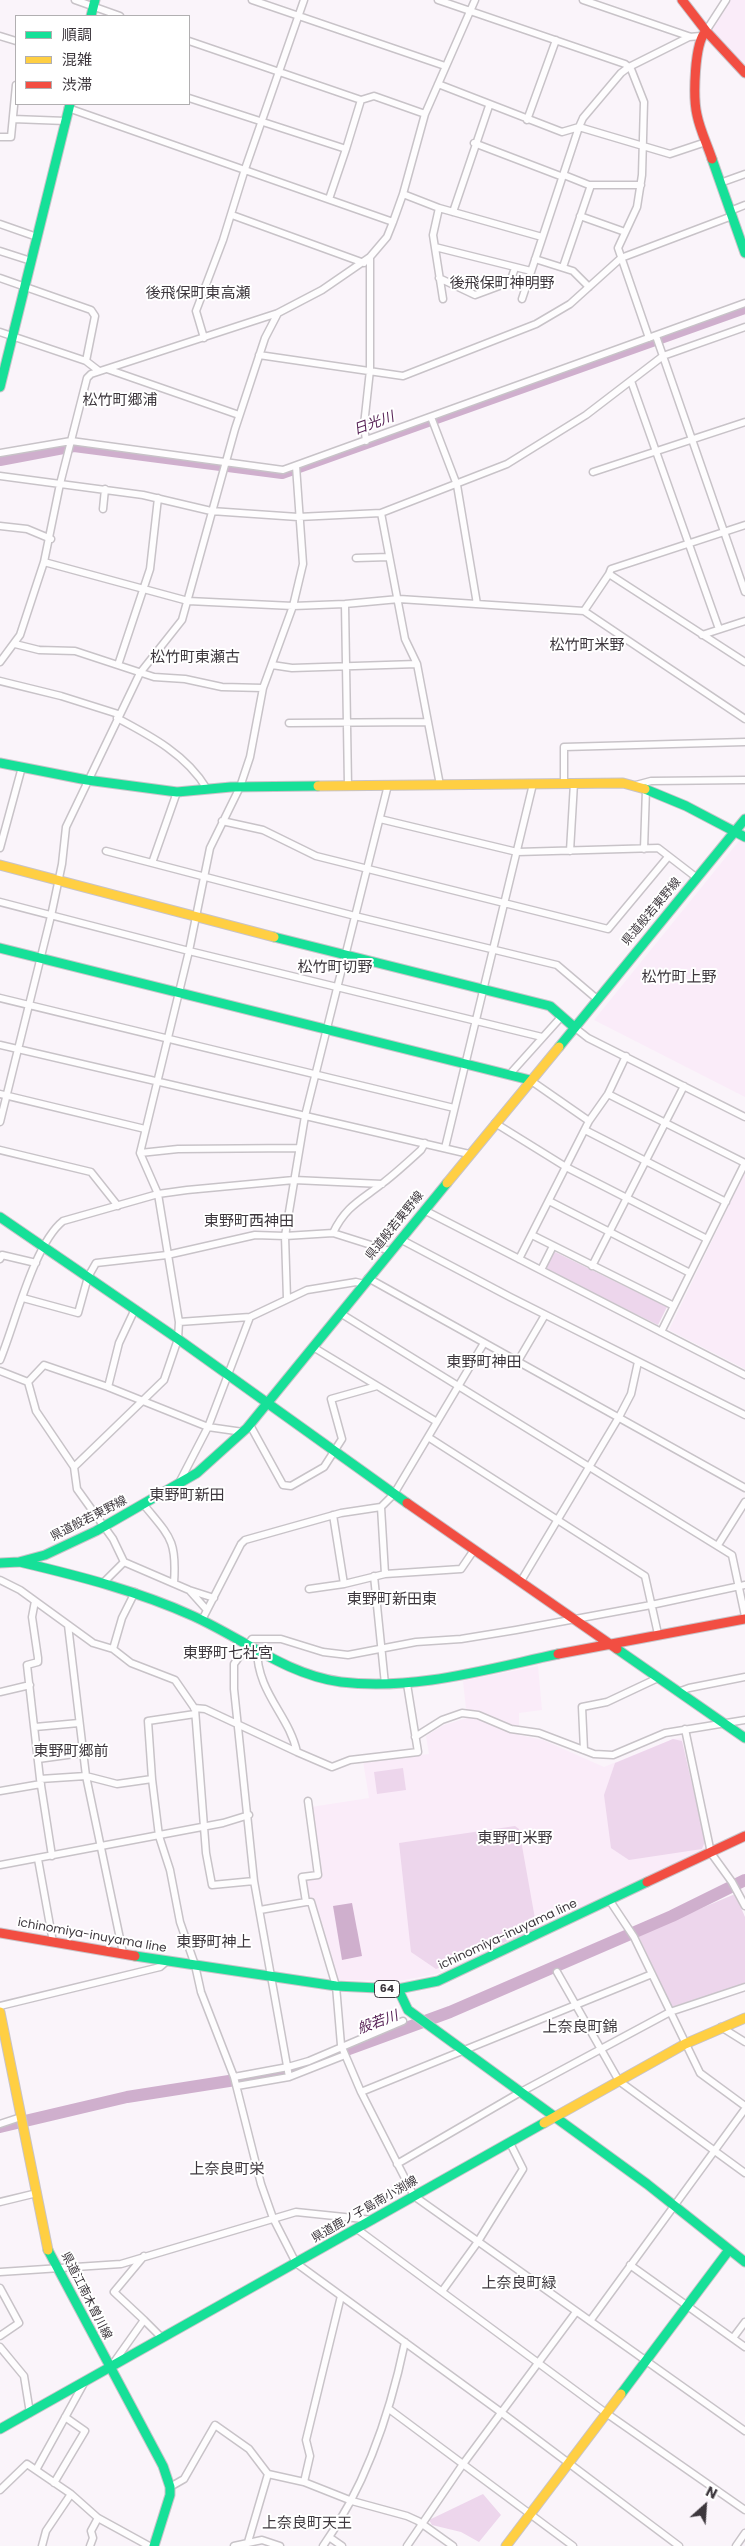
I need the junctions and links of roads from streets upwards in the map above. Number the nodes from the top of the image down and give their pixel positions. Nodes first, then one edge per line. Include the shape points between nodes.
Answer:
1 (75, 0) edge
2 (252, 0) edge
3 (304, 0) edge
4 (438, 0) edge
5 (475, 0) edge
6 (583, 0) edge
7 (682, 0) edge
8 (726, 0) edge
9 (94, 3) edge
10 (470, 11) junction
11 (118, 15) edge
12 (299, 16) junction
13 (699, 35) junction
14 (0, 36) edge
15 (556, 40) junction
16 (15, 41) edge
17 (190, 41) edge
18 (445, 66) junction
19 (629, 68) junction
20 (280, 70) junction
21 (745, 73) edge
22 (438, 84) junction
23 (15, 96) edge
24 (190, 98) edge
25 (361, 100) junction
26 (69, 106) edge
27 (489, 106) junction
28 (425, 114) junction
29 (13, 119) junction
30 (527, 120) junction
31 (66, 121) junction
32 (262, 121) junction
33 (579, 127) junction
34 (0, 137) edge
35 (706, 142) junction
36 (474, 143) junction
37 (643, 147) junction
38 (346, 149) junction
39 (245, 169) junction
40 (745, 174) edge
41 (564, 176) junction
42 (720, 183) junction
43 (591, 185) junction
44 (641, 185) junction
45 (403, 194) junction
46 (329, 199) junction
47 (745, 205) edge
48 (438, 208) junction
49 (453, 212) junction
50 (731, 214) junction
51 (232, 215) junction
52 (580, 216) junction
53 (393, 222) junction
54 (0, 224) edge
55 (625, 232) junction
56 (37, 237) junction
57 (542, 237) junction
58 (435, 247) junction
59 (744, 247) edge
60 (0, 250) edge
61 (370, 257) junction
62 (621, 258) junction
63 (535, 259) junction
64 (31, 261) junction
65 (364, 263) junction
66 (563, 267) junction
67 (515, 268) junction
68 (531, 271) junction
69 (0, 278) edge
70 (440, 278) junction
71 (25, 286) junction
72 (589, 287) junction
73 (522, 299) dead end
74 (443, 300) dead end
75 (745, 304) edge
76 (278, 314) junction
77 (745, 327) edge
78 (0, 332) edge
79 (12, 336) junction
80 (204, 338) junction
81 (655, 338) junction
82 (259, 355) junction
83 (663, 356) junction
84 (86, 361) junction
85 (107, 369) junction
86 (370, 370) junction
87 (100, 371) junction
88 (631, 381) junction
89 (0, 384) edge
90 (239, 415) junction
91 (432, 419) junction
92 (745, 422) edge
93 (692, 438) junction
94 (366, 441) junction
95 (70, 444) junction
96 (656, 450) junction
97 (0, 453) edge
98 (225, 465) junction
99 (296, 468) junction
100 (594, 472) dead end
101 (0, 476) edge
102 (60, 484) junction
103 (457, 485) junction
104 (105, 489) junction
105 (158, 498) junction
106 (103, 509) dead end
107 (211, 511) junction
108 (381, 513) junction
109 (298, 517) junction
110 (745, 525) edge
111 (0, 526) edge
112 (723, 532) junction
113 (51, 539) junction
114 (688, 544) junction
115 (389, 557) junction
116 (356, 558) dead end
117 (44, 562) junction
118 (608, 574) junction
119 (144, 589) junction
120 (745, 592) edge
121 (399, 599) junction
122 (188, 601) junction
123 (345, 604) junction
124 (477, 604) junction
125 (293, 606) junction
126 (584, 611) junction
127 (745, 621) edge
128 (719, 629) junction
129 (702, 635) junction
130 (15, 644) junction
131 (0, 662) edge
132 (745, 662) edge
133 (417, 664) junction
134 (118, 665) junction
135 (272, 665) junction
136 (345, 668) junction
137 (140, 673) junction
138 (0, 681) edge
139 (263, 688) junction
140 (118, 716) junction
141 (745, 719) edge
142 (428, 722) junction
143 (289, 723) dead end
144 (346, 723) junction
145 (745, 742) edge
146 (0, 763) edge
147 (22, 767) junction
148 (87, 780) junction
149 (745, 780) edge
150 (564, 783) junction
151 (574, 783) junction
152 (533, 784) junction
153 (388, 785) junction
154 (440, 785) junction
155 (636, 785) junction
156 (348, 786) junction
157 (240, 787) junction
158 (207, 789) junction
159 (646, 789) junction
160 (177, 792) junction
161 (0, 813) edge
162 (9, 815) junction
163 (745, 819) edge
164 (380, 820) junction
165 (222, 821) junction
166 (735, 832) junction
167 (745, 837) edge
168 (0, 848) edge
169 (644, 849) junction
170 (106, 851) dead end
171 (570, 851) junction
172 (517, 852) junction
173 (668, 857) junction
174 (152, 863) junction
175 (0, 865) edge
176 (366, 869) junction
177 (204, 878) junction
178 (697, 878) junction
179 (58, 882) junction
180 (0, 902) edge
181 (504, 903) junction
182 (51, 916) junction
183 (355, 916) junction
184 (196, 918) junction
185 (0, 948) edge
186 (493, 950) junction
187 (189, 951) junction
188 (344, 954) junction
189 (40, 958) junction
190 (337, 987) junction
191 (483, 988) junction
192 (178, 993) junction
193 (0, 998) edge
194 (597, 999) junction
195 (29, 1005) junction
196 (562, 1016) junction
197 (476, 1020) junction
198 (574, 1027) junction
199 (326, 1030) junction
200 (542, 1037) junction
201 (167, 1040) junction
202 (0, 1045) edge
203 (19, 1050) junction
204 (626, 1056) junction
205 (465, 1064) junction
206 (509, 1075) junction
207 (314, 1076) junction
208 (530, 1080) junction
209 (156, 1082) junction
210 (684, 1086) junction
211 (608, 1094) junction
212 (3, 1095) edge
213 (454, 1108) junction
214 (305, 1116) junction
215 (745, 1117) edge
216 (589, 1121) junction
217 (0, 1122) edge
218 (495, 1122) junction
219 (665, 1123) junction
220 (145, 1130) junction
221 (585, 1130) junction
222 (425, 1143) junction
223 (299, 1148) junction
224 (445, 1148) junction
225 (0, 1150) edge
226 (140, 1153) junction
227 (469, 1154) junction
228 (646, 1161) junction
229 (745, 1163) edge
230 (566, 1167) junction
231 (294, 1180) junction
232 (382, 1184) junction
233 (158, 1194) junction
234 (627, 1198) junction
235 (549, 1201) junction
236 (726, 1202) junction
237 (118, 1206) junction
238 (424, 1210) junction
239 (0, 1217) edge
240 (610, 1232) junction
241 (334, 1233) junction
242 (532, 1235) junction
243 (285, 1236) junction
244 (400, 1239) junction
245 (707, 1239) junction
246 (42, 1245) junction
247 (553, 1246) junction
248 (390, 1251) junction
249 (167, 1255) junction
250 (0, 1259) edge
251 (519, 1259) junction
252 (36, 1263) junction
253 (592, 1266) junction
254 (541, 1270) junction
255 (690, 1273) junction
256 (88, 1277) junction
257 (366, 1281) junction
258 (23, 1298) junction
259 (287, 1299) junction
260 (674, 1306) junction
261 (135, 1309) junction
262 (340, 1314) junction
263 (545, 1315) junction
264 (250, 1317) junction
265 (179, 1322) junction
266 (661, 1332) junction
267 (178, 1339) junction
268 (484, 1343) junction
269 (313, 1347) junction
270 (0, 1360) edge
271 (518, 1362) junction
272 (638, 1362) junction
273 (0, 1370) edge
274 (228, 1374) junction
275 (745, 1375) edge
276 (28, 1382) junction
277 (377, 1386) junction
278 (458, 1386) junction
279 (108, 1387) junction
280 (141, 1400) junction
281 (268, 1402) junction
282 (745, 1415) edge
283 (619, 1417) junction
284 (437, 1422) junction
285 (250, 1425) junction
286 (208, 1427) junction
287 (243, 1432) junction
288 (428, 1437) junction
289 (336, 1452) junction
290 (589, 1466) junction
291 (74, 1467) junction
292 (177, 1486) junction
293 (745, 1488) edge
294 (394, 1494) junction
295 (745, 1502) edge
296 (144, 1505) junction
297 (381, 1507) junction
298 (333, 1515) junction
299 (557, 1519) junction
300 (104, 1527) junction
301 (718, 1545) junction
302 (474, 1550) junction
303 (19, 1562) junction
304 (124, 1562) junction
305 (0, 1563) edge
306 (385, 1574) junction
307 (374, 1576) junction
308 (0, 1580) edge
309 (521, 1581) junction
310 (104, 1582) junction
311 (174, 1583) junction
312 (344, 1584) junction
313 (742, 1585) edge
314 (309, 1589) dead end
315 (189, 1590) junction
316 (135, 1592) junction
317 (214, 1598) junction
318 (35, 1601) junction
319 (651, 1605) junction
320 (207, 1610) junction
321 (745, 1618) edge
322 (573, 1619) junction
323 (202, 1620) junction
324 (68, 1625) junction
325 (658, 1634) junction
326 (247, 1644) junction
327 (610, 1644) junction
328 (113, 1649) junction
329 (257, 1649) junction
330 (380, 1649) junction
331 (745, 1677) edge
332 (658, 1678) junction
333 (385, 1684) junction
334 (407, 1684) junction
335 (30, 1685) junction
336 (0, 1692) edge
337 (678, 1692) junction
338 (195, 1711) junction
339 (745, 1720) edge
340 (79, 1723) junction
341 (239, 1724) junction
342 (724, 1724) junction
343 (35, 1728) junction
344 (685, 1729) junction
345 (415, 1737) junction
346 (745, 1738) edge
347 (584, 1750) junction
348 (297, 1752) junction
349 (82, 1753) junction
350 (38, 1759) junction
351 (86, 1776) junction
352 (152, 1779) junction
353 (41, 1782) junction
354 (0, 1791) edge
355 (308, 1801) dead end
356 (249, 1816) junction
357 (205, 1827) junction
358 (159, 1836) junction
359 (745, 1836) edge
360 (99, 1848) junction
361 (711, 1853) junction
362 (52, 1856) junction
363 (38, 1858) junction
364 (0, 1865) edge
365 (254, 1881) junction
366 (610, 1901) junction
367 (306, 1902) junction
368 (745, 1906) edge
369 (260, 1910) junction
370 (0, 1933) edge
371 (53, 1942) junction
372 (123, 1953) junction
373 (167, 1961) junction
374 (196, 1965) junction
375 (557, 1972) dead end
376 (652, 1974) junction
377 (272, 1977) junction
378 (336, 1986) junction
379 (745, 1987) edge
380 (398, 1989) junction
381 (576, 2004) junction
382 (0, 2006) edge
383 (0, 2012) edge
384 (670, 2012) junction
385 (745, 2018) edge
386 (403, 2021) dead end
387 (721, 2027) junction
388 (745, 2042) edge
389 (685, 2044) junction
390 (342, 2047) junction
391 (602, 2050) junction
392 (462, 2051) junction
393 (345, 2055) junction
394 (288, 2068) junction
395 (289, 2076) junction
396 (234, 2077) junction
397 (619, 2081) junction
398 (237, 2086) junction
399 (361, 2092) junction
400 (519, 2093) junction
401 (745, 2107) edge
402 (21, 2117) junction
403 (553, 2119) junction
404 (0, 2124) edge
405 (510, 2143) junction
406 (715, 2151) junction
407 (397, 2164) junction
408 (745, 2173) edge
409 (37, 2193) junction
410 (414, 2196) junction
411 (0, 2202) edge
412 (674, 2205) junction
413 (273, 2218) junction
414 (372, 2220) junction
415 (357, 2229) junction
416 (477, 2243) junction
417 (729, 2250) junction
418 (144, 2256) junction
419 (745, 2262) edge
420 (296, 2263) junction
421 (630, 2265) junction
422 (56, 2268) junction
423 (0, 2272) edge
424 (0, 2288) edge
425 (443, 2290) junction
426 (341, 2296) junction
427 (687, 2306) junction
428 (576, 2312) junction
429 (144, 2320) junction
430 (590, 2321) junction
431 (745, 2322) edge
432 (0, 2336) edge
433 (162, 2338) junction
434 (733, 2338) junction
435 (405, 2342) junction
436 (745, 2347) edge
437 (1, 2351) edge
438 (645, 2360) junction
439 (540, 2363) junction
440 (110, 2368) junction
441 (84, 2383) junction
442 (389, 2409) junction
443 (606, 2412) junction
444 (30, 2413) junction
445 (502, 2413) junction
446 (65, 2417) junction
447 (0, 2429) edge
448 (745, 2431) edge
449 (462, 2464) junction
450 (567, 2464) junction
451 (36, 2470) junction
452 (268, 2474) junction
453 (304, 2482) junction
454 (54, 2483) junction
455 (1, 2486) edge
456 (170, 2487) junction
457 (71, 2494) junction
458 (352, 2501) junction
459 (745, 2510) edge
460 (530, 2514) junction
461 (98, 2518) junction
462 (423, 2524) junction
463 (745, 2533) edge
464 (329, 2538) junction
465 (248, 2542) junction
466 (739, 2545) edge
467 (42, 2546) edge
468 (90, 2546) edge
469 (149, 2546) edge
470 (154, 2546) edge
471 (234, 2546) edge
472 (280, 2546) edge
473 (323, 2546) edge
474 (342, 2546) edge
475 (407, 2546) edge
476 (453, 2546) edge
477 (506, 2546) edge
478 (573, 2546) edge
479 (680, 2546) edge

1 - 9 street
2 - 12 street
3 - 12 street
4 - 10 street
5 - 10 street
6 - 13 street
7 - 13 street
8 - 13 street
9 - 11 street
10 - 15 street
10 - 18 street
12 - 18 street
12 - 20 street
13 - 19 street
13 - 21 street
13 - 35 street via 696,113
14 - 16 street
15 - 19 street
15 - 30 street
17 - 20 street
18 - 22 street
19 - 33 street via 596,103
19 - 37 street via 644,102
20 - 25 street
20 - 32 street
22 - 27 street
22 - 28 street
23 - 29 street
24 - 32 street
25 - 28 street via 374,96
25 - 38 street
26 - 31 street
26 - 39 street
27 - 30 street
27 - 36 street
28 - 45 street
29 - 31 street
29 - 34 street via 11,137
30 - 33 street via 562,132
31 - 56 street
32 - 38 street
32 - 39 street
33 - 37 street
33 - 41 street
35 - 37 street via 670,154
35 - 42 street
36 - 41 street
36 - 49 street
37 - 44 street
38 - 46 street
39 - 46 street
39 - 51 street
40 - 42 street
41 - 43 street
41 - 57 street
42 - 50 street
43 - 44 street
43 - 52 street
44 - 55 street via 637,207
45 - 48 street
45 - 53 street
46 - 53 street
47 - 50 street
48 - 49 street
48 - 58 street via 433,235
49 - 57 street
50 - 59 street
50 - 62 street
51 - 65 street
51 - 80 street via 196,311
52 - 55 street
52 - 66 street
53 - 61 street
54 - 56 street
55 - 62 street via 618,248
56 - 64 street
57 - 63 street
58 - 67 street
58 - 70 street
60 - 64 street
61 - 65 street
61 - 86 street
62 - 72 street
62 - 81 street
63 - 66 street
63 - 68 street
64 - 71 street
65 - 76 street
66 - 72 street via 574,271
67 - 68 street
67 - 70 street via 510,282 475,295
68 - 73 street
69 - 71 street
70 - 74 street
71 - 79 street
71 - 84 street via 94,313
72 - 86 street via 570,304 522,331 403,376
75 - 81 street
76 - 80 street
76 - 82 street
77 - 83 street
78 - 79 street
79 - 84 street
79 - 89 street
80 - 85 street
81 - 83 street
81 - 91 street
82 - 86 street
82 - 90 street
83 - 88 street
83 - 93 street
84 - 87 street
85 - 87 street
85 - 90 street
86 - 94 street via 364,425
87 - 95 street via 87,378
88 - 96 street
88 - 103 street via 586,415 507,464
90 - 98 street
91 - 94 street
91 - 103 street
92 - 93 street
93 - 96 street
93 - 112 street
94 - 99 street
95 - 97 street
95 - 98 street
95 - 102 street
96 - 100 street
96 - 114 street
98 - 99 street via 279,470
98 - 107 street
99 - 109 street
101 - 102 street
102 - 104 street
102 - 113 street
103 - 108 street
103 - 124 street
104 - 105 street
104 - 106 street
105 - 107 street
105 - 119 street via 150,569
107 - 109 street
107 - 122 street
108 - 109 street
108 - 115 street
109 - 125 street via 303,564
110 - 112 street
111 - 113 street via 27,529
112 - 114 street
112 - 120 street
113 - 117 street
114 - 118 street via 611,569
114 - 128 street
115 - 116 street
115 - 121 street
117 - 119 street
117 - 130 street
118 - 126 street
118 - 129 street
119 - 122 street
119 - 134 street
121 - 123 street
121 - 124 street
121 - 133 street via 405,640
122 - 125 street
122 - 137 street via 182,620
123 - 125 street
123 - 136 street
124 - 126 street
125 - 135 street
126 - 141 street
127 - 128 street
128 - 129 street
129 - 132 street
130 - 131 street
130 - 134 street via 39,650 75,651
133 - 136 street
133 - 142 street
134 - 137 street
135 - 136 street
135 - 139 street
136 - 144 street
137 - 139 street via 222,687
137 - 140 street
138 - 140 street via 61,696
139 - 157 street via 250,757
140 - 148 street
140 - 158 street via 157,739 197,774
142 - 144 street
142 - 154 street
143 - 144 street
144 - 156 street
145 - 150 street via 564,746
146 - 147 street
147 - 148 street
147 - 162 street
148 - 160 street
148 - 179 street via 66,827
149 - 155 street via 652,780
150 - 151 street
150 - 152 street
151 - 155 street
151 - 171 street
152 - 154 street
152 - 172 street
153 - 154 street
153 - 156 street
153 - 164 street
155 - 159 street
156 - 157 street
157 - 158 street
157 - 165 street
158 - 160 street
159 - 166 street
159 - 169 street
160 - 174 street
161 - 162 street
162 - 168 street
163 - 166 street, 県道般若東野線
164 - 172 street
164 - 176 street
165 - 176 street via 262,830 316,856
165 - 177 street via 210,848
166 - 167 street
166 - 178 street, 県道般若東野線
169 - 171 street
169 - 173 street via 658,848
170 - 174 street
171 - 172 street
172 - 181 street
173 - 178 street
173 - 181 street via 608,929
174 - 177 street
175 - 179 street
176 - 181 street
176 - 183 street
177 - 183 street
177 - 184 street
178 - 194 street, 県道般若東野線
179 - 182 street
179 - 184 street
180 - 182 street
181 - 186 street
182 - 187 street
182 - 189 street
183 - 186 street
183 - 188 street
184 - 187 street
184 - 188 street
185 - 189 street
186 - 191 street
186 - 194 street via 557,965
187 - 190 street
187 - 192 street
188 - 190 street
188 - 191 street
189 - 192 street
189 - 195 street
190 - 197 street
190 - 199 street
191 - 196 street via 550,1006
191 - 197 street
192 - 199 street
192 - 201 street
193 - 195 street
194 - 198 street, 県道般若東野線
195 - 201 street
195 - 203 street
196 - 198 street
196 - 200 street
197 - 200 street
197 - 205 street
198 - 204 street via 588,1038
198 - 208 street, 県道般若東野線
199 - 205 street
199 - 207 street
200 - 206 street
201 - 207 street
201 - 209 street
202 - 203 street
203 - 209 street
203 - 212 street
204 - 210 street
204 - 211 street
205 - 206 street
205 - 213 street
206 - 208 street
207 - 213 street
207 - 214 street
208 - 216 street
208 - 218 street, 県道般若東野線
209 - 214 street
209 - 220 street
210 - 215 street
210 - 219 street
211 - 216 street
211 - 219 street
212 - 217 street
212 - 220 street
213 - 224 street
214 - 222 street
214 - 223 street
216 - 221 street
218 - 227 street, 県道般若東野線
218 - 230 street
219 - 228 street
219 - 229 street
220 - 226 street
221 - 228 street
221 - 230 street
222 - 224 street
222 - 232 street via 422,1150
223 - 226 street via 178,1149
223 - 231 street
224 - 227 street
225 - 237 street via 91,1172
226 - 233 street
227 - 238 street, 県道般若東野線
228 - 234 street
228 - 236 street
229 - 236 street
230 - 234 street
230 - 235 street
231 - 232 street
231 - 233 street
231 - 243 street
232 - 241 street via 340,1217
233 - 237 street
233 - 249 street
234 - 240 street
234 - 245 street
235 - 240 street
235 - 242 street
236 - 245 street
237 - 246 street via 62,1221
238 - 244 street, 県道般若東野線
238 - 251 street
239 - 246 street
240 - 253 street
240 - 255 street
241 - 243 street
241 - 248 street
242 - 247 street
242 - 251 street
243 - 249 street via 255,1235
243 - 259 street
244 - 248 street, 県道般若東野線
244 - 263 street
245 - 255 street
246 - 252 street
246 - 256 street
247 - 253 street
247 - 254 street
248 - 257 street, 県道般若東野線
249 - 256 street via 96,1263
249 - 265 street
250 - 252 street via 2,1255
251 - 254 street
252 - 258 street
253 - 260 street
254 - 266 street
255 - 260 street
256 - 258 street via 78,1313
256 - 261 street
257 - 259 street via 307,1290
257 - 262 street, 県道般若東野線
257 - 268 street
258 - 270 street
259 - 264 street
260 - 266 street
261 - 267 street
261 - 279 street via 119,1344
262 - 269 street, 県道般若東野線
262 - 278 street
263 - 271 street
263 - 272 street
264 - 265 street
264 - 274 street
265 - 267 street
266 - 275 street
267 - 274 street
267 - 280 street via 164,1380
268 - 271 street
268 - 278 street
269 - 277 street
269 - 281 street, 県道般若東野線
271 - 283 street
272 - 282 street
272 - 283 street via 631,1394
273 - 276 street
274 - 281 street
274 - 286 street
276 - 279 street via 44,1365
276 - 291 street via 36,1411
277 - 284 street
277 - 289 street via 331,1398 342,1439
278 - 284 street
278 - 290 street
279 - 280 street
280 - 286 street
280 - 291 street
281 - 285 street, 県道般若東野線
281 - 289 street
283 - 290 street
283 - 293 street
284 - 288 street
285 - 287 street, 県道般若東野線
285 - 289 street via 283,1485 291,1486 324,1467
286 - 287 street
286 - 292 street
287 - 292 street, 県道般若東野線 via 197,1473
288 - 294 street
288 - 299 street
289 - 294 street
290 - 299 street
290 - 301 street
291 - 300 street via 77,1489
292 - 296 street, 県道般若東野線
294 - 297 street
294 - 302 street
295 - 301 street
296 - 300 street, 県道般若東野線
296 - 311 street via 170,1537 176,1556
297 - 298 street
297 - 306 street
298 - 312 street
298 - 317 street via 245,1540
299 - 309 street
299 - 319 street via 645,1576
300 - 303 street, 県道般若東野線 via 45,1555
300 - 304 street
301 - 313 street via 732,1555
302 - 306 street via 461,1569
302 - 309 street
303 - 305 street, 県道般若東野線
303 - 310 street
304 - 310 street
304 - 311 street
306 - 307 street
307 - 312 street
307 - 330 street
308 - 318 street
309 - 322 street
310 - 316 street
311 - 315 street
312 - 314 street
313 - 319 street
313 - 321 street
315 - 317 street
315 - 320 street
316 - 323 street
316 - 328 street via 122,1618
317 - 320 street
318 - 324 street
318 - 335 street via 32,1617 38,1662 26,1665
319 - 322 street
319 - 325 street
320 - 323 street
321 - 325 street
322 - 327 street
322 - 330 street via 461,1639 416,1642
323 - 326 street
324 - 328 street via 93,1643
324 - 340 street
325 - 327 street
326 - 329 street
326 - 330 street via 252,1639 280,1639 323,1652 348,1655
326 - 341 street via 234,1664
327 - 332 street
327 - 334 street
328 - 338 street via 131,1663 175,1680
329 - 333 street via 319,1678
329 - 348 street via 257,1663 264,1686
330 - 333 street
331 - 337 street
332 - 337 street
332 - 347 street via 607,1702 582,1707
333 - 334 street
334 - 345 street
335 - 336 street
335 - 343 street
337 - 342 street
338 - 341 street via 205,1709
338 - 352 street via 148,1721
338 - 357 street
339 - 342 street
340 - 343 street
340 - 349 street
341 - 348 street
341 - 356 street
342 - 344 street
342 - 346 street
343 - 350 street
344 - 347 street via 665,1733 613,1755
344 - 361 street
345 - 347 street via 442,1720 462,1713 478,1715 511,1729 539,1732
345 - 348 street via 418,1752 350,1760 332,1767
349 - 350 street
349 - 351 street
350 - 353 street
351 - 352 street via 118,1784
351 - 353 street
351 - 360 street
352 - 358 street
353 - 354 street
353 - 362 street
355 - 367 street via 318,1875 302,1877
356 - 357 street
356 - 365 street
357 - 358 street
357 - 365 street via 212,1885
358 - 360 street
358 - 374 street via 170,1870 180,1922
359 - 361 street, ichinomiya-inuyama line / 64
360 - 362 street
360 - 372 street
361 - 366 street, ichinomiya-inuyama line / 64
361 - 368 street
362 - 363 street
363 - 364 street
363 - 371 street
365 - 369 street
366 - 376 street via 633,1934
366 - 380 street, ichinomiya-inuyama line / 64 via 438,1981
367 - 369 street
367 - 378 street via 311,1902
369 - 377 street
370 - 371 street, ichinomiya-inuyama line / 64
371 - 372 street, ichinomiya-inuyama line / 64
372 - 373 street, ichinomiya-inuyama line / 64
373 - 374 street, ichinomiya-inuyama line / 64
373 - 382 street via 160,1967
374 - 377 street, ichinomiya-inuyama line / 64
374 - 396 street via 201,1992
375 - 381 street
376 - 381 street
376 - 384 street
377 - 378 street, ichinomiya-inuyama line / 64
377 - 394 street
378 - 380 street, ichinomiya-inuyama line / 64
378 - 390 street
379 - 384 street
380 - 392 street via 408,2010
381 - 391 street
381 - 392 street
383 - 402 street, 県道江南木曽川線
384 - 389 street
384 - 391 street
385 - 387 street, 県道鹿ノ子島南小渕線
386 - 390 street
387 - 388 street
387 - 389 street, 県道鹿ノ子島南小渕線
389 - 397 street, 県道鹿ノ子島南小渕線
389 - 401 street via 700,2073
390 - 393 street
390 - 394 street
391 - 397 street
391 - 400 street
392 - 399 street
392 - 400 street
393 - 395 street
393 - 399 street
394 - 395 street
394 - 396 street
395 - 398 street
396 - 398 street
397 - 403 street, 県道鹿ノ子島南小渕線
397 - 406 street
398 - 413 street via 258,2175
399 - 407 street
400 - 403 street
400 - 407 street
401 - 406 street
402 - 404 street
402 - 409 street, 県道江南木曽川線
403 - 405 street, 県道鹿ノ子島南小渕線
403 - 412 street
405 - 410 street, 県道鹿ノ子島南小渕線
405 - 416 street via 523,2168
406 - 408 street
406 - 412 street
407 - 410 street
409 - 411 street
409 - 422 street, 県道江南木曽川線 via 48,2250
410 - 414 street, 県道鹿ノ子島南小渕線
410 - 416 street
412 - 417 street
412 - 421 street
413 - 414 street via 296,2212
413 - 418 street
413 - 420 street
414 - 415 street, 県道鹿ノ子島南小渕線
415 - 420 street, 県道鹿ノ子島南小渕線
415 - 425 street
416 - 425 street
416 - 428 street
417 - 419 street
417 - 427 street
418 - 422 street via 102,2267
418 - 429 street via 114,2292
420 - 426 street
420 - 433 street, 県道鹿ノ子島南小渕線
421 - 427 street
421 - 430 street
422 - 423 street
422 - 440 street, 県道江南木曽川線
424 - 432 street via 19,2323
425 - 439 street
426 - 435 street
426 - 453 street via 306,2440 310,2456
427 - 434 street
427 - 438 street
428 - 430 street
428 - 439 street
429 - 433 street
429 - 440 street
430 - 438 street
431 - 434 street
433 - 440 street, 県道鹿ノ子島南小渕線
434 - 436 street
435 - 442 street
435 - 445 street
437 - 444 street via 24,2376
438 - 443 street
438 - 448 street
439 - 443 street
439 - 445 street
440 - 441 street, 県道鹿ノ子島南小渕線
440 - 456 street, 県道江南木曽川線 via 163,2466
441 - 444 street, 県道鹿ノ子島南小渕線
441 - 446 street
442 - 449 street
442 - 458 street
443 - 450 street
443 - 459 street
444 - 447 street, 県道鹿ノ子島南小渕線
445 - 449 street
445 - 450 street
446 - 451 street
446 - 454 street via 85,2431
449 - 460 street
449 - 462 street
450 - 460 street
450 - 479 street
451 - 454 street
451 - 455 street via 27,2464
452 - 453 street
452 - 456 street via 249,2449 215,2425 184,2479
452 - 465 street
453 - 458 street
454 - 457 street
456 - 470 street, 県道江南木曽川線 via 168,2506
457 - 461 street
457 - 467 street via 46,2531
458 - 462 street via 407,2516
458 - 464 street
460 - 477 street
460 - 478 street
461 - 468 street via 91,2531
461 - 469 street
462 - 475 street
462 - 476 street
463 - 466 street
464 - 473 street
464 - 474 street
465 - 471 street
465 - 472 street via 262,2540

